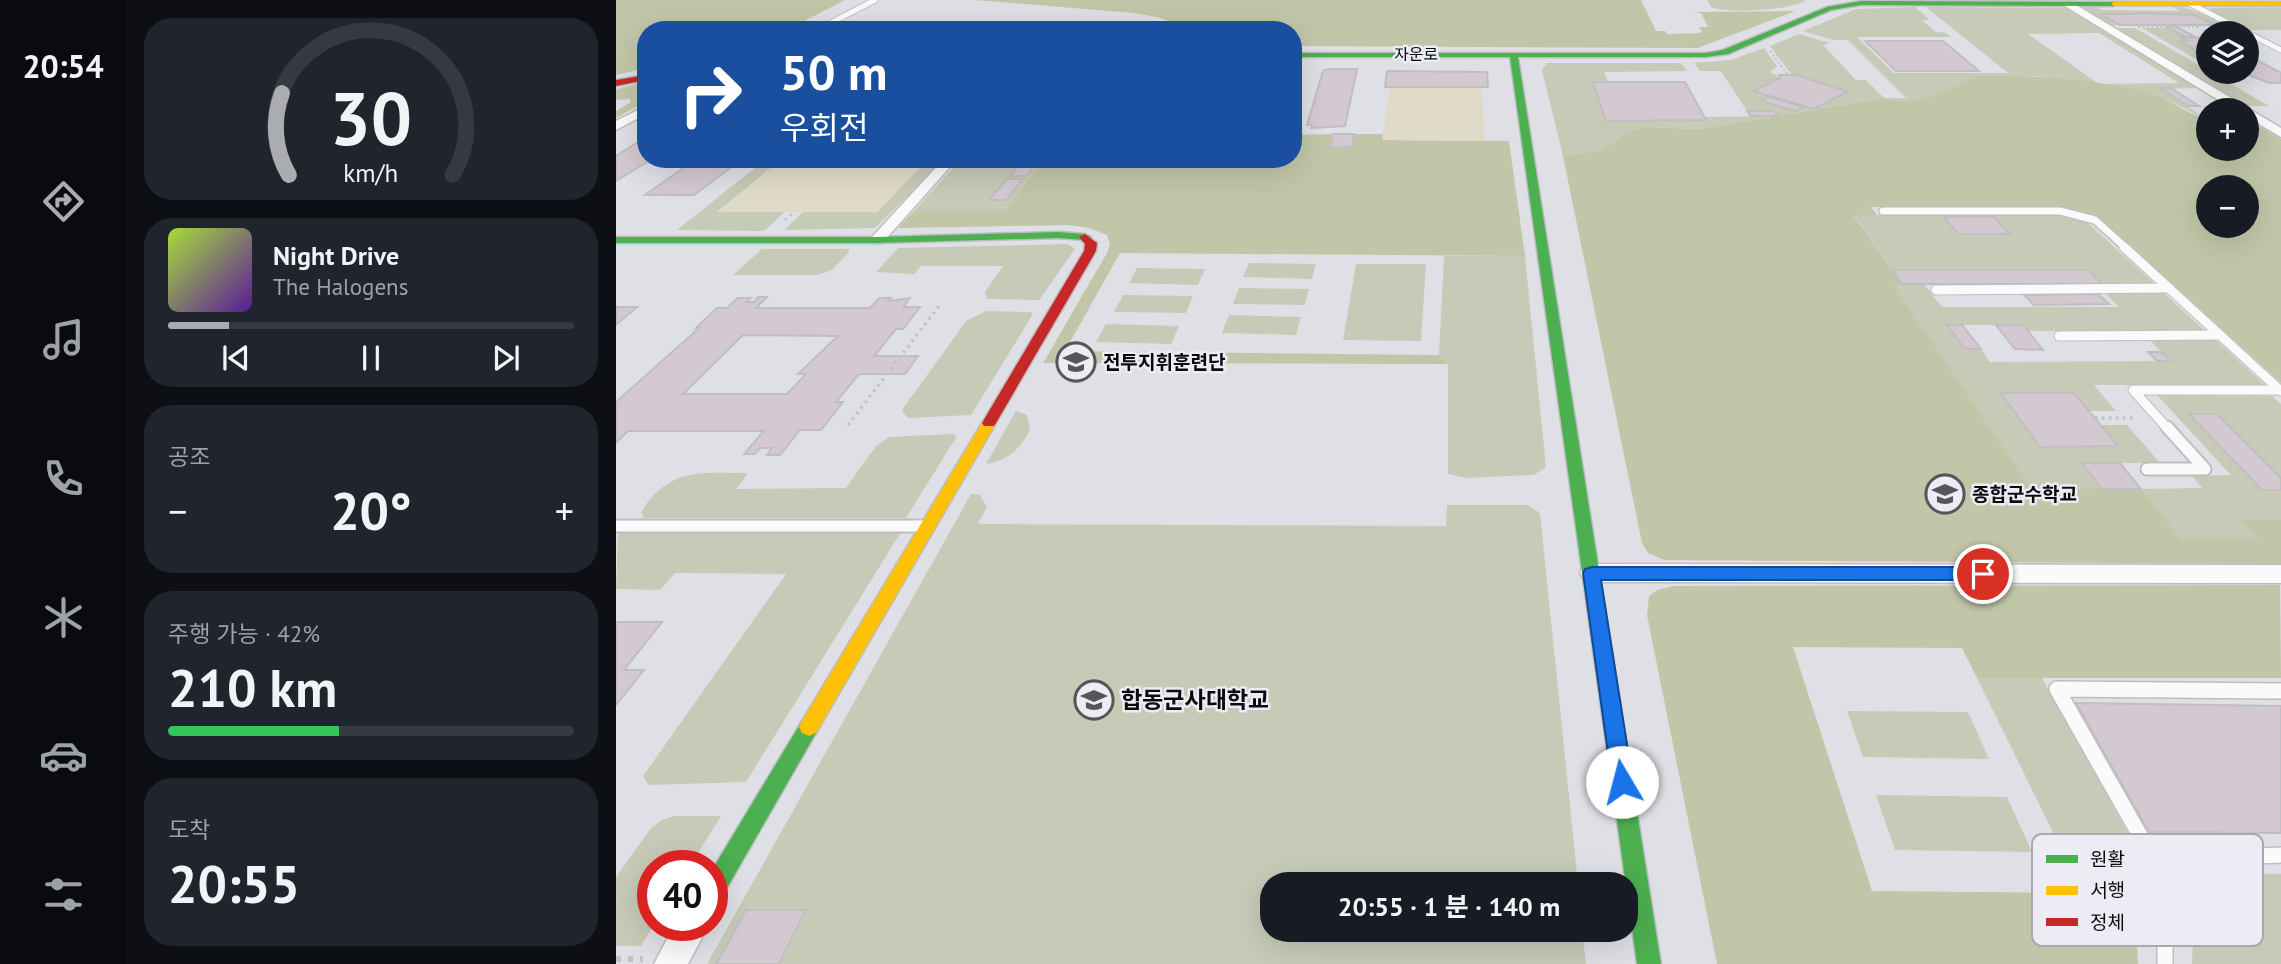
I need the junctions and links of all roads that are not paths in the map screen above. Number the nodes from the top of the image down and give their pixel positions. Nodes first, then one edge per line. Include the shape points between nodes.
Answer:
1 (875, 0) edge
2 (1853, 2) edge
3 (2068, 4) junction
4 (2190, 4) junction
5 (2281, 5) edge
6 (834, 21) edge
7 (2281, 50) edge
8 (1302, 55) edge
9 (1514, 55) junction
10 (637, 79) edge
11 (616, 83) edge
12 (2223, 98) edge
13 (637, 113) edge
14 (2259, 120) edge
15 (616, 126) edge
16 (2281, 133) edge
17 (943, 168) edge
18 (1883, 211) dead end
19 (616, 240) edge
20 (877, 240) junction
21 (2168, 288) junction
22 (1936, 290) dead end
23 (2220, 335) junction
24 (2059, 337) dead end
25 (2280, 390) edge
26 (2147, 469) dead end
27 (616, 526) edge
28 (928, 526) junction
29 (1592, 573) junction
30 (2281, 575) edge
31 (2281, 691) edge
32 (2139, 834) edge
33 (2263, 855) edge
34 (2281, 855) edge
35 (728, 865) edge
36 (677, 941) edge
37 (2165, 946) edge
38 (656, 961) edge
39 (1649, 964) edge
40 (2165, 964) edge

1 - 6 lane
2 - 3 street
2 - 9 street, 자운로 via 1716,54
3 - 4 street
3 - 12 street
4 - 5 street
4 - 7 lane
8 - 9 street, 자운로
9 - 29 street
10 - 11 street
13 - 15 street
14 - 16 street
17 - 20 street
18 - 21 lane via 2060,211 2083,216 2095,220
19 - 20 street
20 - 28 street via 1058,235 1085,237 1091,243
21 - 22 lane
21 - 23 lane
23 - 24 lane
23 - 25 lane
25 - 26 lane via 2133,390 2206,469
27 - 28 lane
28 - 35 street
29 - 30 street
29 - 39 street
31 - 32 lane via 2057,689
33 - 34 lane
36 - 38 street
37 - 40 lane

